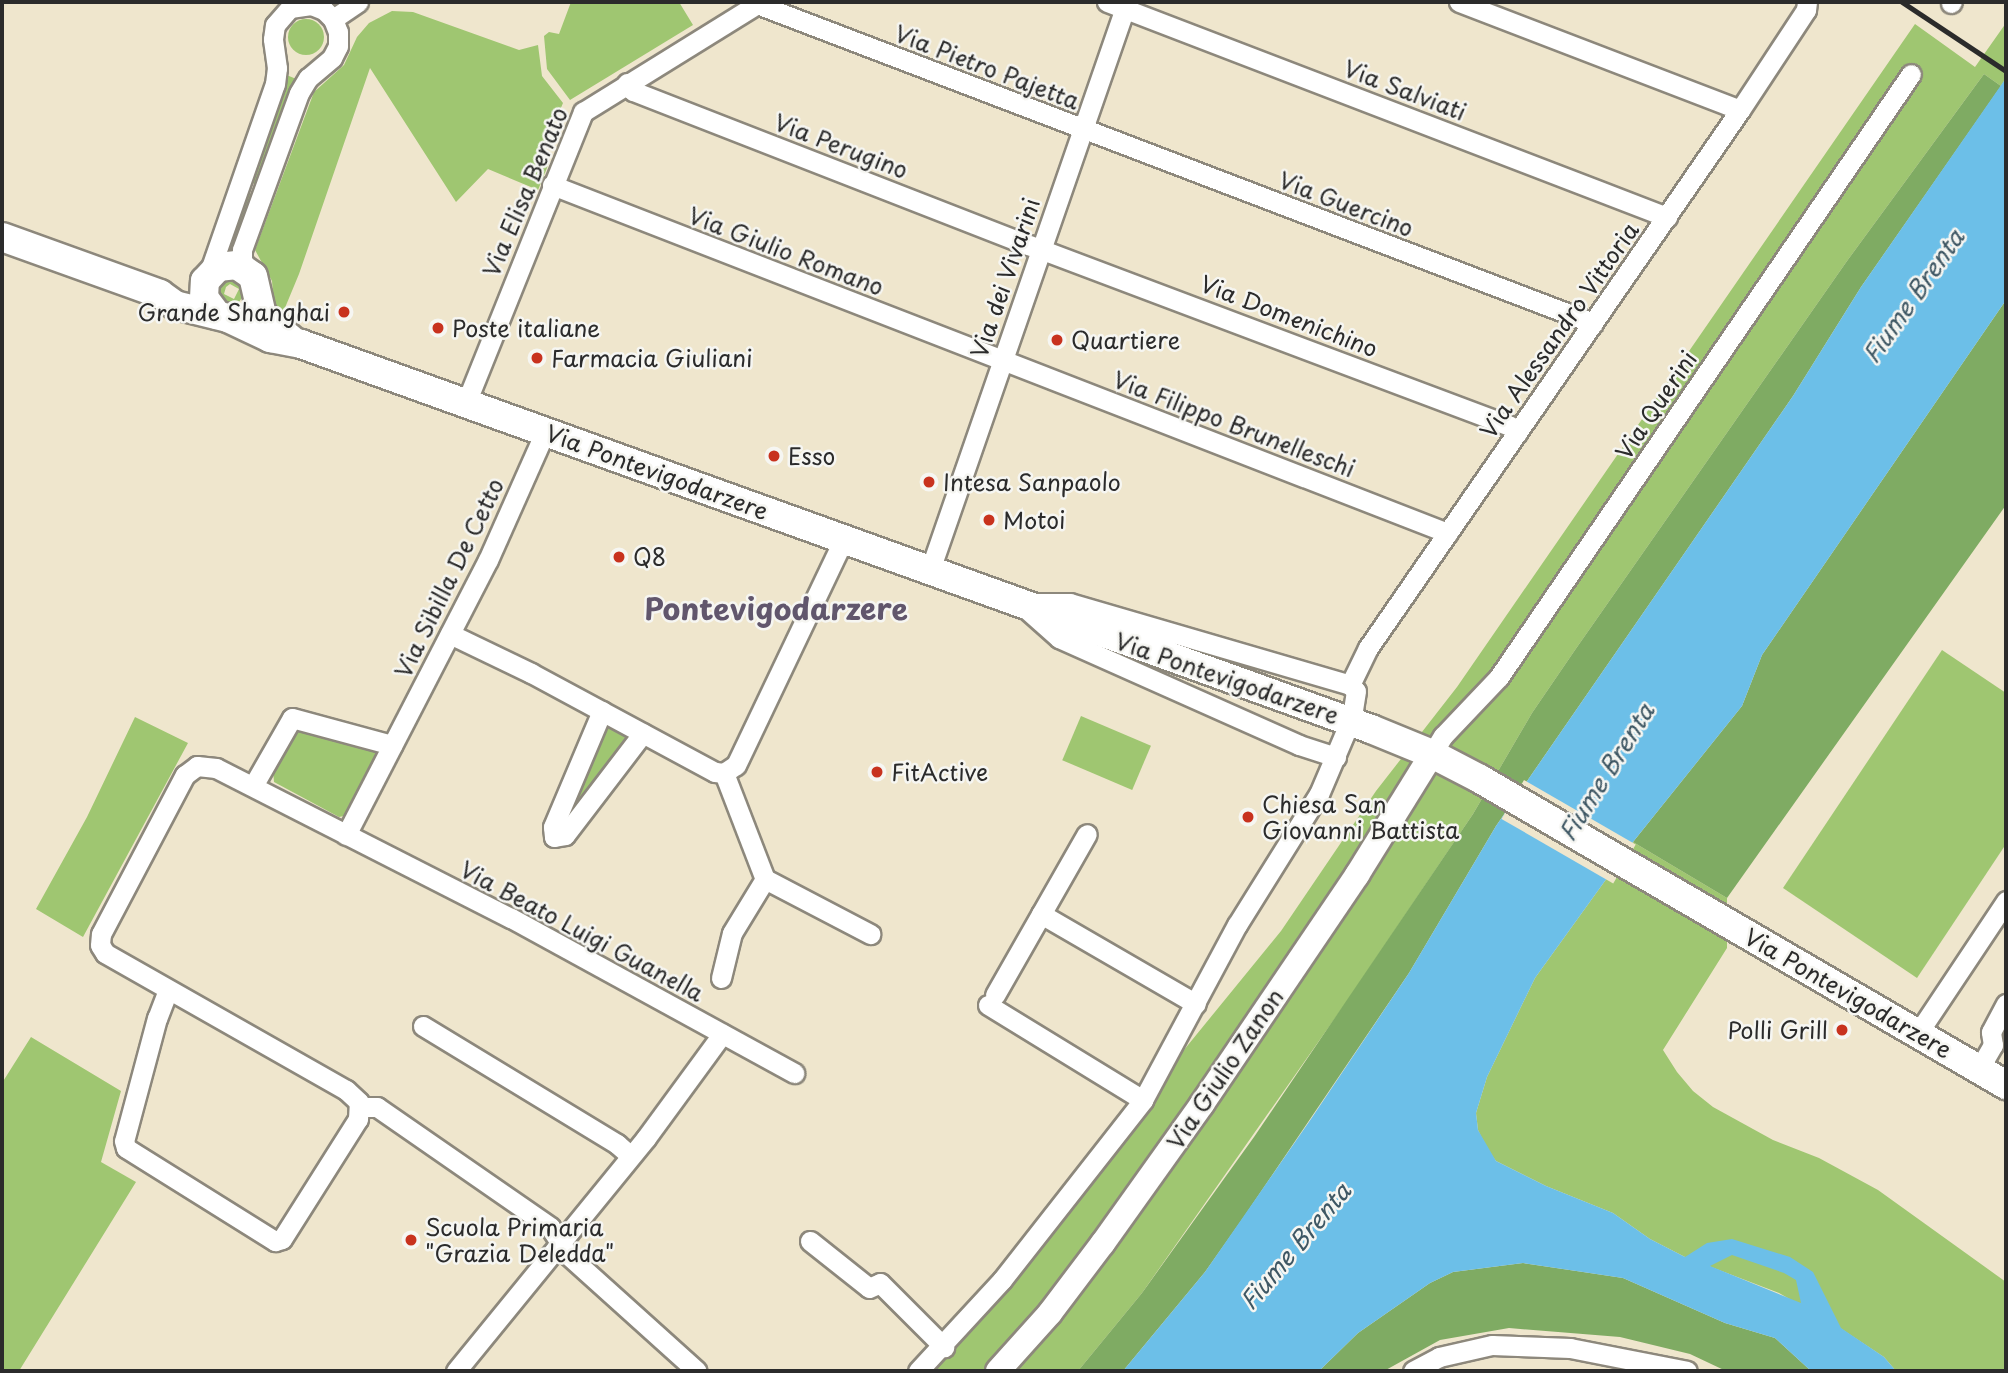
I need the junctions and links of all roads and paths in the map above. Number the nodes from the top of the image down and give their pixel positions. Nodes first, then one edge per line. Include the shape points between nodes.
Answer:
1 (358, 2) edge
2 (1459, 2) edge
3 (1807, 3) edge
4 (757, 4) joint
5 (1120, 4) edge
6 (333, 19) junction
7 (276, 54) junction
8 (322, 67) junction
9 (1911, 74) dead end
10 (627, 83) junction
11 (1740, 110) junction
12 (1083, 130) junction
13 (552, 185) junction
14 (1667, 217) junction
15 (2, 237) edge
16 (1041, 249) junction
17 (206, 279) junction
18 (253, 284) junction
19 (160, 294) junction
20 (222, 317) junction
21 (1593, 323) junction
22 (293, 341) junction
23 (1002, 362) junction
24 (466, 403) junction
25 (545, 432) junction
26 (1517, 433) junction
27 (1448, 533) junction
28 (844, 539) junction
29 (930, 570) junction
30 (1021, 604) junction
31 (450, 634) junction
32 (1350, 685) junction
33 (602, 710) junction
34 (1353, 710) dead end
35 (643, 733) junction
36 (1345, 733) dead end
37 (392, 745) junction
38 (1299, 745) junction
39 (1336, 757) junction
40 (1442, 759) junction
41 (724, 773) junction
42 (253, 786) junction
43 (1319, 794) junction
44 (1087, 834) dead end
45 (346, 835) junction
46 (765, 879) junction
47 (2006, 901) edge
48 (1041, 914) junction
49 (870, 934) dead end
50 (721, 978) dead end
51 (169, 990) junction
52 (1196, 1003) junction
53 (2006, 1004) edge
54 (423, 1026) dead end
55 (1919, 1033) junction
56 (722, 1034) junction
57 (1979, 1069) junction
58 (794, 1073) dead end
59 (2006, 1085) edge
60 (1143, 1100) junction
61 (360, 1107) junction
62 (631, 1156) junction
63 (559, 1241) junction
64 (810, 1241) dead end
65 (944, 1347) junction
66 (456, 1371) edge
67 (697, 1371) edge
68 (918, 1371) edge
69 (999, 1371) edge
70 (1413, 1371) edge
71 (1687, 1371) edge

1 - 6 street
2 - 11 street
3 - 11 street, Via Alessandro Vittoria
4 - 10 street, Via Elisa Benato
4 - 12 street, Via Pietro Pajetta
5 - 12 street, Via dei Vivarini
5 - 14 street, Via Salviati
6 - 7 street via 311,5 290,8 273,32
6 - 8 street via 338,46
7 - 8 street via 293,68
7 - 17 street via 275,83
8 - 18 street via 303,85 244,246 242,260
9 - 40 street, Via Querini via 1499,677 1443,736
10 - 13 street, Via Elisa Benato via 583,112
10 - 16 street, Via Perugino via 633,91
11 - 14 street, Via Alessandro Vittoria
12 - 16 street, Via dei Vivarini
12 - 21 street, Via Guercino
13 - 23 street, Via Giulio Romano
13 - 24 street, Via Elisa Benato
14 - 21 street, Via Alessandro Vittoria
15 - 19 main road, Via Pontevigodarzere
16 - 23 street, Via dei Vivarini
16 - 26 street, Via Domenichino via 1510,426
17 - 18 main road, Via Pontevigodarzere via 218,267 231,264
17 - 19 main road, Via Pontevigodarzere via 191,292
17 - 20 main road via 206,303
18 - 20 main road via 249,312
18 - 22 main road, Via Pontevigodarzere via 266,319
19 - 20 main road, Via Pontevigodarzere via 175,305
20 - 22 main road, Via Pontevigodarzere via 270,338
21 - 26 street, Via Alessandro Vittoria
22 - 24 main road, Via Pontevigodarzere
23 - 27 street, Via Filippo Brunelleschi
23 - 29 street, Via dei Vivarini
24 - 25 main road, Via Pontevigodarzere
25 - 28 main road, Via Pontevigodarzere
25 - 31 street, Via Sibilla De Cetto
26 - 27 street, Via Alessandro Vittoria
27 - 32 street, Via Alessandro Vittoria via 1368,648
28 - 29 main road, Via Pontevigodarzere
28 - 41 street via 736,765
29 - 30 main road, Via Pontevigodarzere
30 - 32 street, Via Pontevigodarzere via 1070,603
30 - 38 street, Via Pontevigodarzere via 1059,638
30 - 40 main road, Via Pontevigodarzere
31 - 33 street
31 - 37 street, Via Sibilla De Cetto
32 - 34 street via 1356,691
33 - 35 street
33 - 35 street via 553,827 554,837 565,835
35 - 41 street
36 - 39 street
37 - 42 street via 292,718
37 - 45 street, Via Sibilla De Cetto
38 - 39 street, Via Pontevigodarzere
38 - 43 street, Via Pontevigodarzere via 1318,773
39 - 43 street
40 - 55 main road, Via Pontevigodarzere
40 - 69 street, Via Giulio Zanon via 1103,1243
41 - 46 street
42 - 45 street
42 - 51 street via 206,766 197,766 185,775 101,934 105,953
43 - 52 street via 1237,925
44 - 48 street
45 - 56 street, Via Beato Luigi Guanella via 511,918
46 - 49 street
46 - 50 street via 732,933
47 - 55 street
48 - 52 street
48 - 60 street via 991,1000
51 - 61 street via 346,1090
51 - 61 street via 157,1018 124,1141 126,1148 275,1241 282,1239 358,1119
52 - 60 street
53 - 57 street via 1991,1032 1993,1045
54 - 62 street
55 - 57 main road, Via Pontevigodarzere
56 - 58 street, Via Beato Luigi Guanella
56 - 62 street
57 - 59 main road, Via Pontevigodarzere
60 - 65 street via 1055,1215
61 - 63 street via 377,1107 445,1152 550,1227
62 - 63 street
63 - 66 street
63 - 67 street via 568,1255
64 - 65 street via 869,1289 880,1283
65 - 68 street
70 - 71 street via 1439,1357 1492,1345 1570,1348

